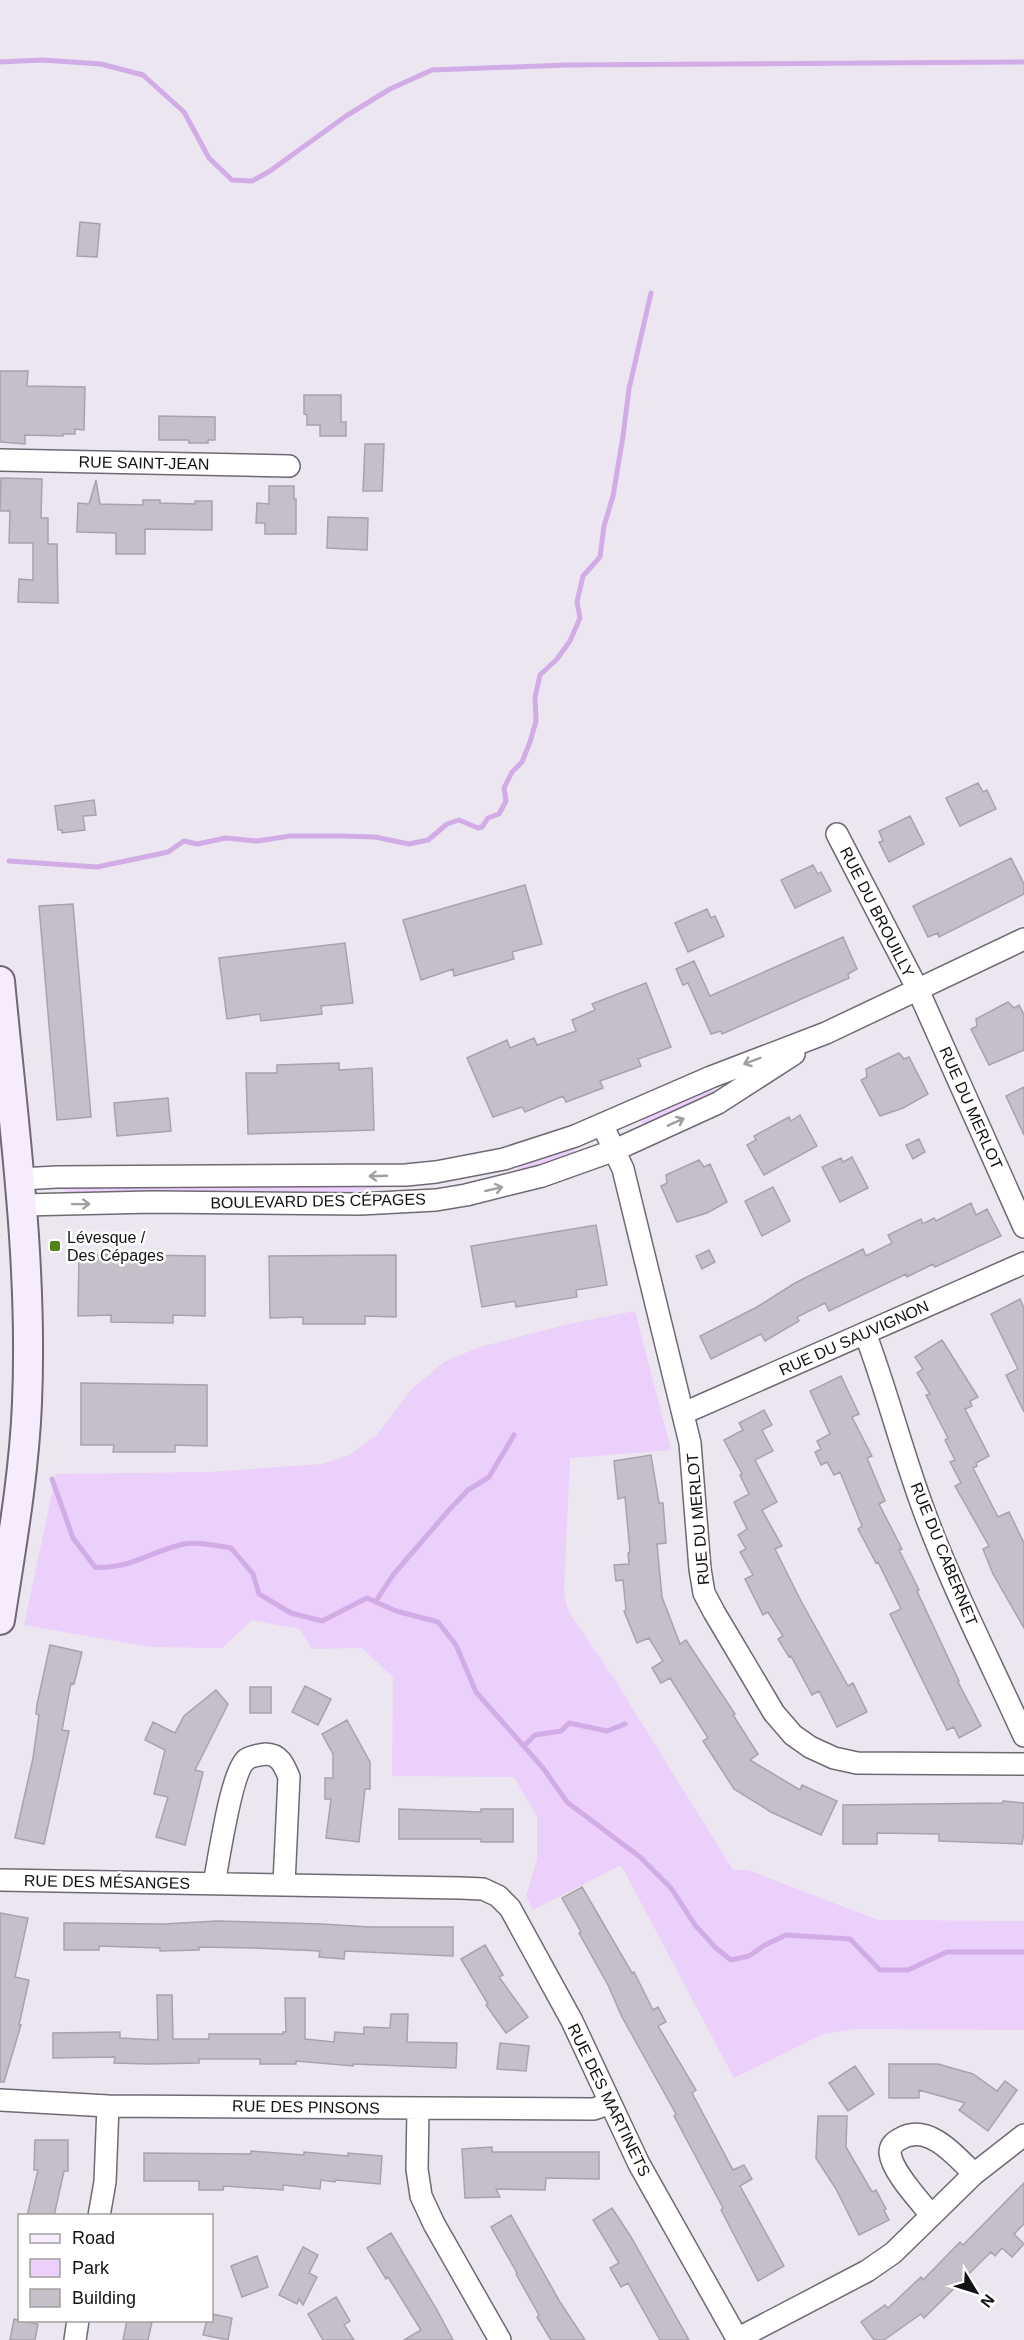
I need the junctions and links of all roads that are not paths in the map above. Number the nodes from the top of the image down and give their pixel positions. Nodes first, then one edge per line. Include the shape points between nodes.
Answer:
1 (0, 460) edge
2 (289, 466) dead end
3 (837, 834) dead end
4 (1024, 939) edge
5 (0, 981) edge
6 (918, 990) junction
7 (826, 1033) junction
8 (602, 1124) junction
9 (615, 1150) junction
10 (21, 1192) junction
11 (1024, 1227) edge
12 (1024, 1263) edge
13 (865, 1333) junction
14 (684, 1413) junction
15 (0, 1620) edge
16 (1024, 1736) edge
17 (1024, 1764) edge
18 (0, 1880) edge
19 (214, 1883) junction
20 (284, 1884) junction
21 (460, 1888) joint
22 (0, 2100) edge
23 (610, 2103) junction
24 (108, 2106) junction
25 (418, 2108) junction
26 (1024, 2135) edge
27 (974, 2174) junction
28 (99, 2214) edge
29 (931, 2215) junction
30 (78, 2322) edge
31 (737, 2339) edge
32 (75, 2340) edge
33 (500, 2340) edge

1 - 2 street, RUE SAINT-JEAN
3 - 6 street, RUE DU BROUILLY
4 - 6 street, BOULEVARD DES CÉPAGES
5 - 10 street
6 - 7 street, BOULEVARD DES CÉPAGES
6 - 11 street, RUE DU MERLOT
7 -> 8 street, BOULEVARD DES CÉPAGES
9 -> 7 street, BOULEVARD DES CÉPAGES via 718,1103
8 - 9 street, RUE DU MERLOT
8 -> 10 street, BOULEVARD DES CÉPAGES via 504,1159 406,1175 57,1177
10 -> 9 street, BOULEVARD DES CÉPAGES via 152,1202 360,1204 436,1200 512,1185
9 - 14 street, RUE DU MERLOT
10 - 15 street via 28,1324 27,1405 23,1464
12 - 13 street, RUE DU SAUVIGNON
13 - 14 street, RUE DU SAUVIGNON
13 - 16 street, RUE DU CABERNET via 931,1530
14 - 17 street, RUE DU MERLOT via 705,1593 774,1713 793,1735 834,1758 857,1763
18 - 19 street, RUE DES MÉSANGES
19 - 20 street, RUE DES MÉSANGES
19 - 20 street, RUE DES MÉSANGES via 240,1766 248,1758 262,1754 283,1762 289,1777
20 - 21 street, RUE DES MÉSANGES
21 - 23 street, RUE DES MARTINETS via 483,1889 510,1908 572,2021
22 - 24 street, RUE DES PINSONS
23 - 25 street, RUE DES PINSONS via 594,2109
23 - 31 street, RUE DES MARTINETS via 639,2164
24 - 25 street, RUE DES PINSONS
24 - 28 street via 105,2182
25 - 33 street via 417,2169 421,2196
26 - 27 street
27 - 29 street
27 - 29 street via 934,2139 919,2134 893,2142 890,2151 900,2175
29 - 31 street via 893,2253 867,2271
30 - 32 street

